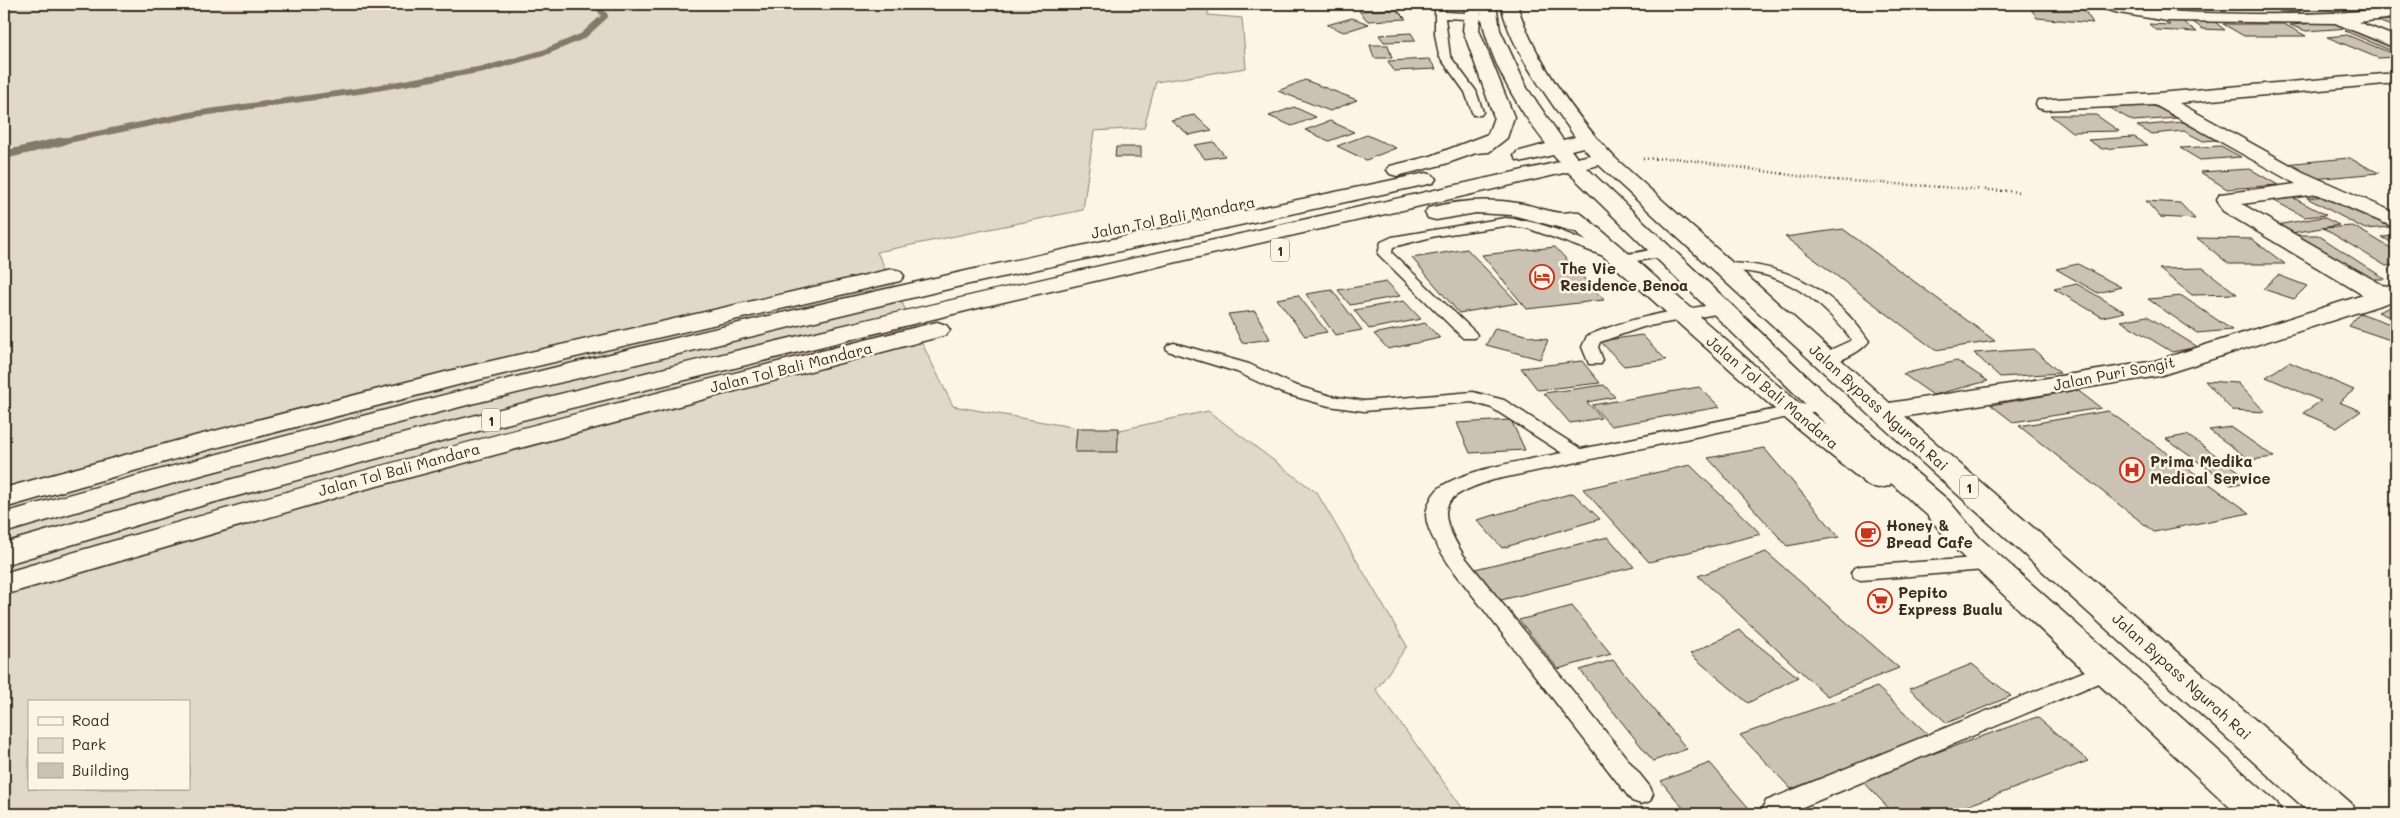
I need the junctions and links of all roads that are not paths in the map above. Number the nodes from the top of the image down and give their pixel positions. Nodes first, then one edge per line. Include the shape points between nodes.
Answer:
1 (1509, 4) edge
2 (2103, 4) edge
3 (2251, 4) edge
4 (1440, 10) edge
5 (1481, 10) edge
6 (2396, 13) edge
7 (2290, 19) junction
8 (2337, 19) junction
9 (2396, 43) edge
10 (2396, 78) edge
11 (2158, 99) junction
12 (2045, 104) dead end
13 (1477, 112) dead end
14 (1497, 138) junction
15 (1599, 153) junction
16 (1564, 156) junction
17 (1424, 180) junction
18 (2319, 187) junction
19 (1444, 194) junction
20 (2396, 221) edge
21 (1219, 223) junction
22 (1586, 228) junction
23 (1240, 240) junction
24 (992, 253) junction
25 (1662, 253) junction
26 (1623, 259) junction
27 (1722, 266) junction
28 (958, 270) junction
29 (2390, 294) edge
30 (1720, 309) junction
31 (978, 310) junction
32 (1005, 314) junction
33 (1682, 314) junction
34 (1469, 335) dead end
35 (1174, 348) dead end
36 (1825, 359) junction
37 (1595, 360) dead end
38 (1821, 404) junction
39 (1791, 410) junction
40 (1883, 412) junction
41 (1578, 455) junction
42 (4, 498) edge
43 (4, 523) edge
44 (4, 554) edge
45 (1980, 554) junction
46 (1860, 573) dead end
47 (4, 584) edge
48 (2107, 670) junction
49 (1641, 794) dead end
50 (1775, 808) dead end
51 (2263, 814) edge
52 (2337, 814) edge

1 - 15 main road, Jalan Bypass Ngurah Rai / 1 via 1515,26 1549,85
2 - 7 main road via 2150,16
3 - 7 main road
4 - 5 lane
4 - 13 lane via 1446,61 1473,96
5 - 14 main road via 1471,30 1504,117
5 - 16 main road, 1 via 1518,88
6 - 8 main road
7 - 8 main road
8 - 9 main road
10 - 11 main road
11 - 12 main road
11 - 18 main road
14 - 17 main road, Jalan Tol Bali Mandara / 1 via 1466,160
14 - 24 main road, Jalan Tol Bali Mandara / 1 via 1438,160 1384,173
15 - 16 main road, Jalan Tol Bali Mandara / 1
15 - 27 main road, Jalan Bypass Ngurah Rai / 1
16 - 17 main road, Jalan Tol Bali Mandara / 1
16 - 19 main road, Jalan Tol Bali Mandara / 1
16 - 25 main road, 1
17 - 21 main road, Jalan Tol Bali Mandara / 1
18 - 20 main road
18 - 29 main road via 2228,199 2231,206
19 - 22 main road, Jalan Tol Bali Mandara / 1 via 1510,196 1547,202
19 - 23 main road, Jalan Tol Bali Mandara / 1
21 - 24 main road, 1
21 - 28 main road, Jalan Tol Bali Mandara / 1
22 - 26 main road, Jalan Tol Bali Mandara / 1
22 - 32 main road, Jalan Tol Bali Mandara / 1 via 1526,209 1458,208
23 - 31 main road, Jalan Tol Bali Mandara / 1
23 - 32 main road, 1
24 - 28 main road, Jalan Tol Bali Mandara / 1
25 - 26 lane
25 - 30 main road, 1
26 - 33 main road, Jalan Tol Bali Mandara / 1
26 - 34 lane via 1529,224 1505,222 1426,234 1386,245 1385,254
27 - 36 main road, Jalan Bypass Ngurah Rai / 1
27 - 36 lane via 1760,269 1790,279 1824,302 1861,341
28 - 42 main road, Jalan Tol Bali Mandara / 1 via 465,375
28 - 43 main road, Jalan Tol Bali Mandara / 1 via 195,468
29 - 40 main road, Jalan Puri Songit via 2159,368
30 - 33 lane
30 - 38 main road, 1
31 - 32 main road, Jalan Tol Bali Mandara / 1
31 - 44 main road, Jalan Tol Bali Mandara / 1 via 477,423 193,498
31 - 47 main road, Jalan Tol Bali Mandara / 1 via 191,526
33 - 37 lane via 1616,328 1593,339 1590,347
33 - 39 main road, Jalan Tol Bali Mandara / 1
35 - 41 lane via 1243,368 1288,389 1328,401 1364,406 1472,397 1498,404
36 - 40 main road, Jalan Bypass Ngurah Rai / 1
38 - 39 lane
38 - 45 main road, 1 via 1938,508
39 - 41 lane
39 - 45 main road, Jalan Tol Bali Mandara / 1
40 - 52 main road, Jalan Bypass Ngurah Rai / 1
41 - 49 lane via 1468,481 1445,493 1438,503 1436,515 1442,535 1457,561
45 - 46 lane
45 - 48 main road, 1
48 - 50 lane
48 - 51 main road, 1

